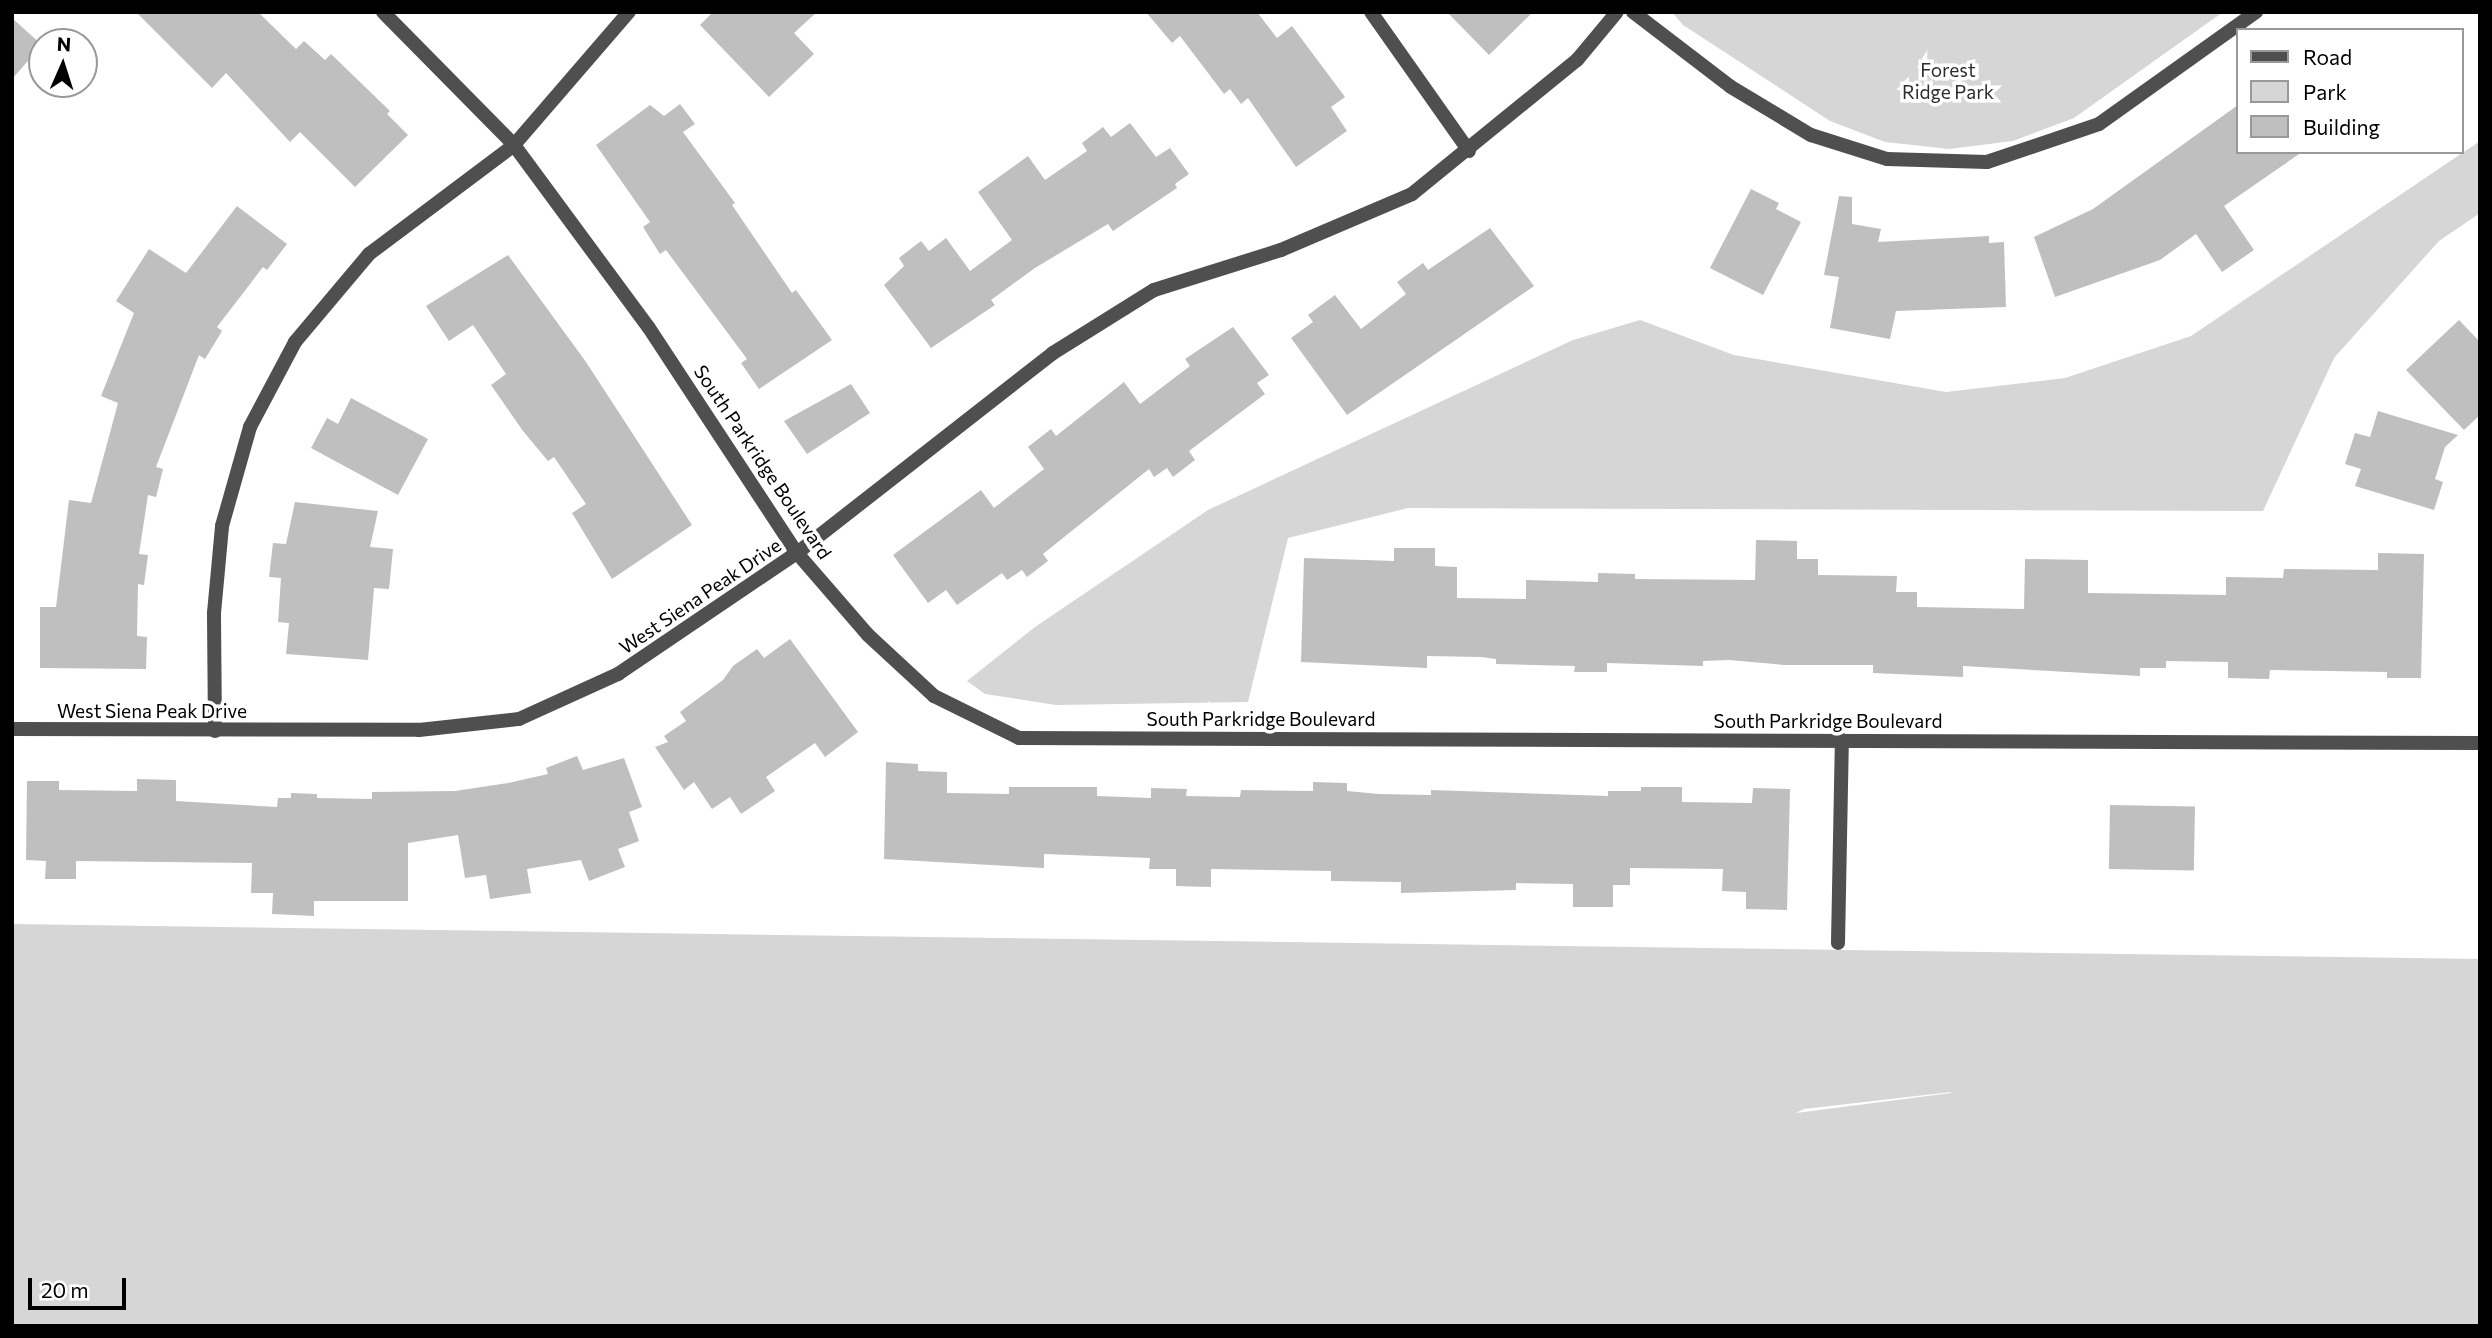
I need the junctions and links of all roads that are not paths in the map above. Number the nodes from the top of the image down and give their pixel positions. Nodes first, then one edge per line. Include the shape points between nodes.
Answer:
1 (383, 12) edge
2 (629, 12) edge
3 (1371, 12) edge
4 (1617, 12) edge
5 (1633, 12) edge
6 (2256, 12) edge
7 (514, 145) junction
8 (1469, 151) junction
9 (797, 554) junction
10 (12, 729) edge
11 (215, 731) junction
12 (1842, 740) junction
13 (2480, 743) edge
14 (1838, 943) dead end

1 - 7 street, South Parkridge Boulevard
2 - 7 street
3 - 8 street
4 - 8 street, West Siena Peak Drive via 1577,60
5 - 6 street via 1731,87 1811,135 1887,159 1987,162 2099,124
7 - 9 street, South Parkridge Boulevard via 649,328
7 - 11 street via 369,254 295,342 250,427 222,526 214,613
8 - 9 street, West Siena Peak Drive via 1412,194 1281,250 1154,290 1053,353
9 - 11 street, West Siena Peak Drive via 618,674 519,719 419,730
9 - 12 street, South Parkridge Boulevard via 868,635 934,696 1019,738
10 - 11 street, West Siena Peak Drive
12 - 13 street, South Parkridge Boulevard
12 - 14 street

